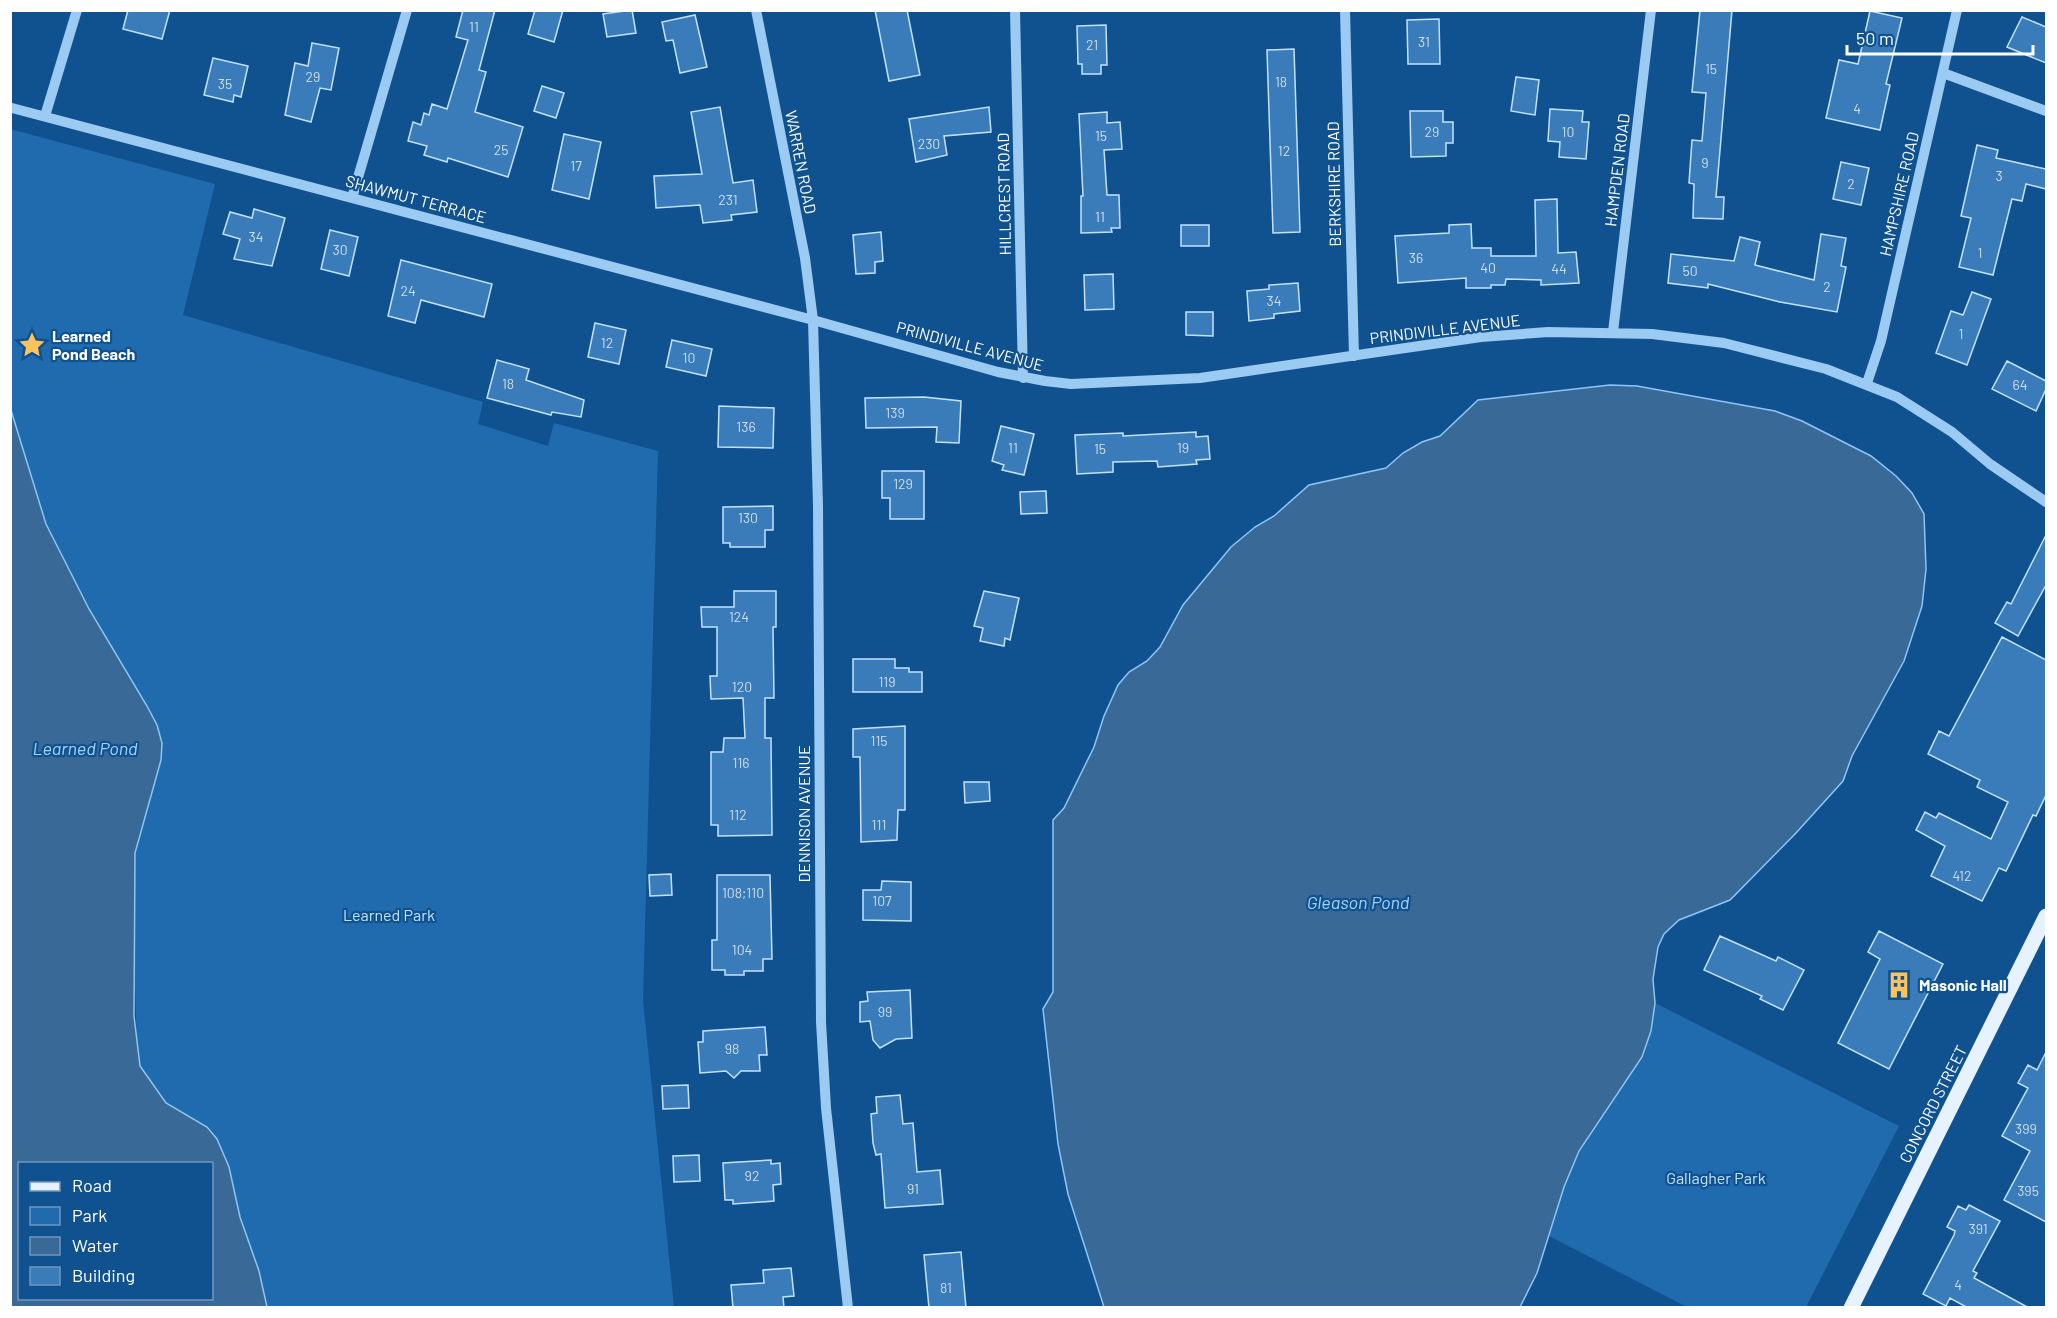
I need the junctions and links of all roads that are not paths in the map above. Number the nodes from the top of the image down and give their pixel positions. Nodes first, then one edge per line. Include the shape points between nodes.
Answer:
1 (77, 10) edge
2 (407, 10) edge
3 (756, 10) edge
4 (1015, 10) edge
5 (1345, 10) edge
6 (1650, 10) edge
7 (1957, 10) edge
8 (1943, 73) junction
9 (12, 108) edge
10 (2046, 111) edge
11 (45, 116) junction
12 (352, 198) junction
13 (813, 320) junction
14 (1613, 332) junction
15 (1354, 356) junction
16 (1023, 378) junction
17 (1867, 383) junction
18 (2046, 502) edge
19 (2046, 916) edge
20 (2042, 937) edge
21 (1853, 1307) edge
22 (848, 1308) edge

1 - 11 street
2 - 12 street
3 - 13 street, WARREN ROAD via 805,258
4 - 16 street, HILLCREST ROAD
5 - 15 street, BERKSHIRE ROAD
6 - 14 street, HAMPDEN ROAD
7 - 8 street, HAMPSHIRE ROAD
8 - 10 street
8 - 17 street, HAMPSHIRE ROAD via 1881,341
9 - 11 street, SHAWMUT TERRACE
11 - 12 street, SHAWMUT TERRACE
12 - 13 street, SHAWMUT TERRACE
13 - 16 street, PRINDIVILLE AVENUE
13 - 22 street, DENNISON AVENUE via 821,1022 826,1108
14 - 15 street, PRINDIVILLE AVENUE via 1492,336
14 - 17 street, PRINDIVILLE AVENUE via 1724,343
15 - 16 street, PRINDIVILLE AVENUE via 1200,378 1071,384
17 - 18 street, PRINDIVILLE AVENUE via 1923,412
19 - 20 main road, CONCORD STREET
20 - 21 main road, CONCORD STREET

